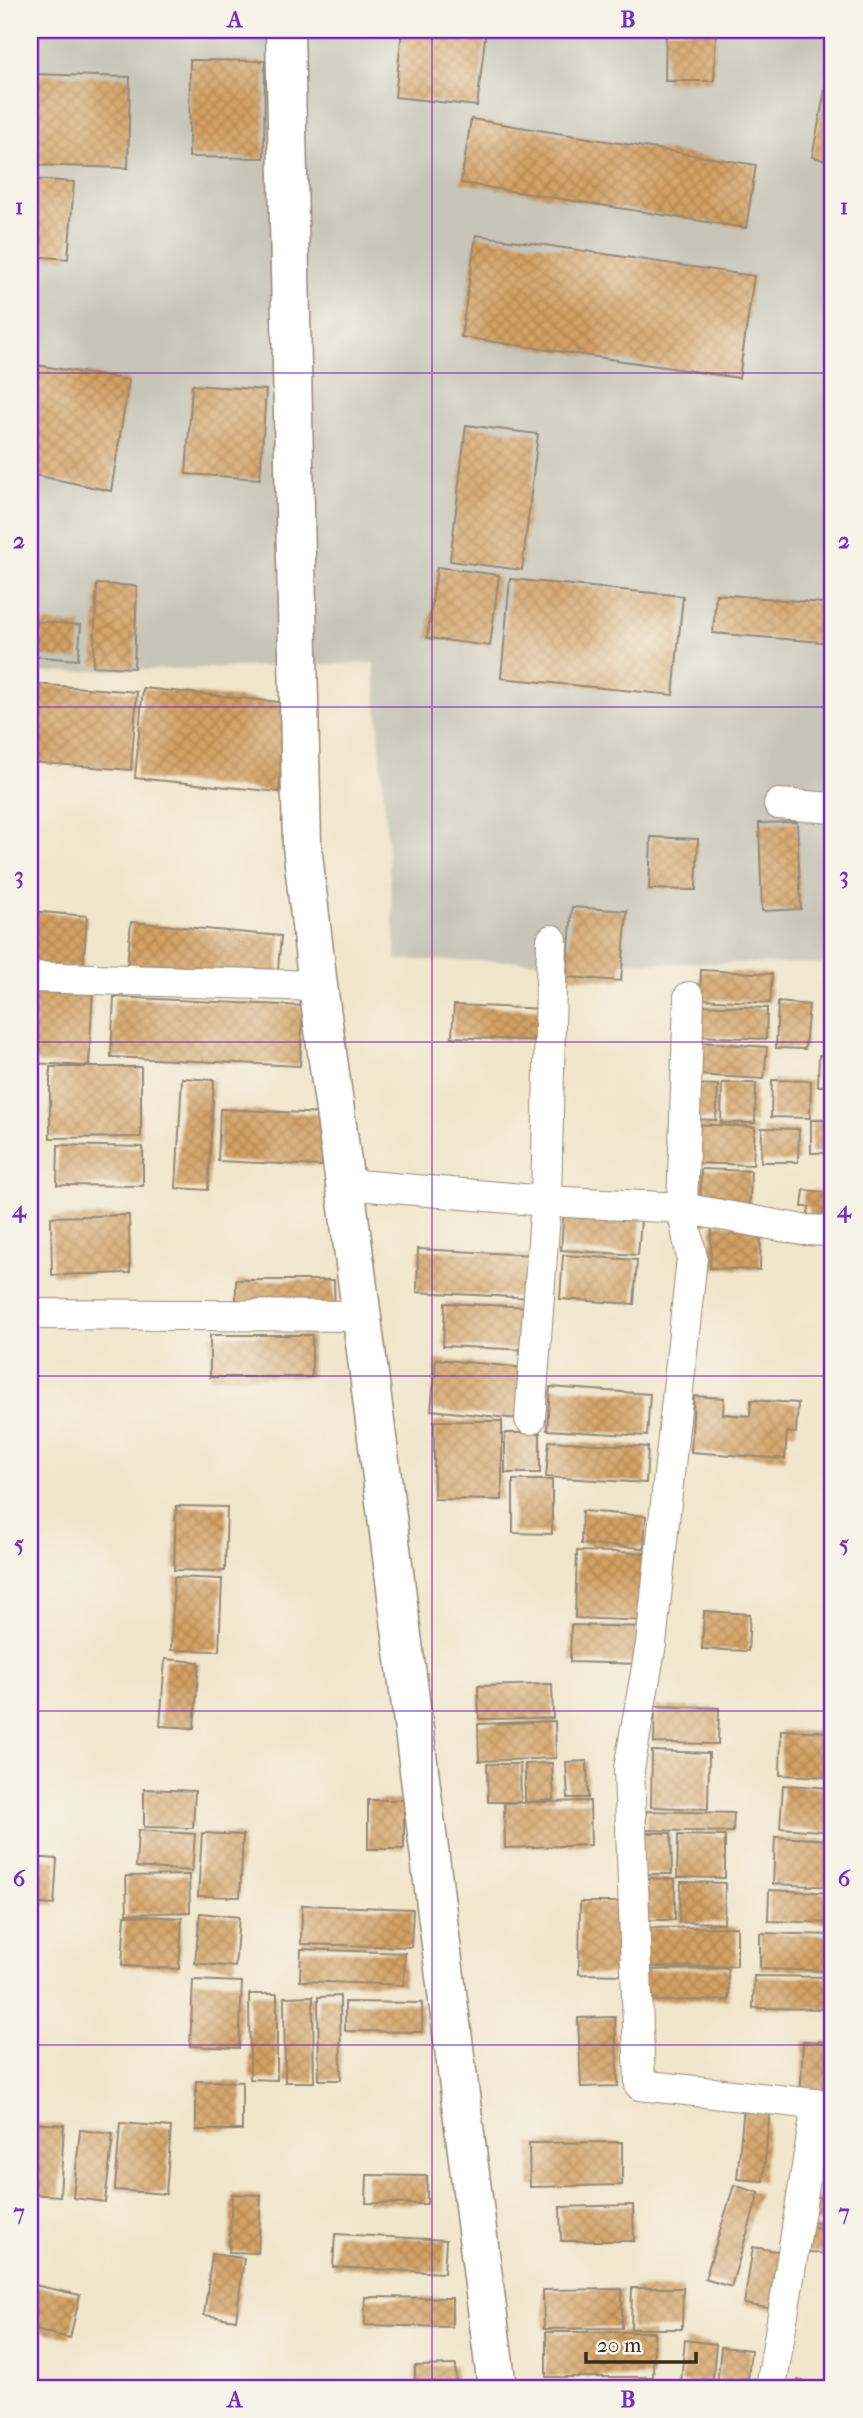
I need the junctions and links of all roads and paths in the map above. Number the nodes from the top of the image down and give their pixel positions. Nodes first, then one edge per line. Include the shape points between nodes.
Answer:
1 (285, 30) edge
2 (779, 804) dead end
3 (833, 808) edge
4 (552, 940) dead end
5 (30, 978) edge
6 (318, 986) junction
7 (689, 996) dead end
8 (345, 1184) junction
9 (546, 1201) junction
10 (682, 1208) junction
11 (833, 1231) edge
12 (30, 1314) edge
13 (362, 1317) junction
14 (530, 1419) dead end
15 (825, 2106) edge
16 (497, 2388) edge
17 (771, 2388) edge

1 - 6 street via 302,846
2 - 3 street
4 - 9 street
5 - 6 street
6 - 8 street
7 - 10 street
8 - 9 street
8 - 13 street
9 - 10 street
9 - 14 street
10 - 11 street via 803,1230
10 - 15 street via 692,1258 651,1644 629,1769 640,2085
12 - 13 street
13 - 16 street
15 - 17 street

